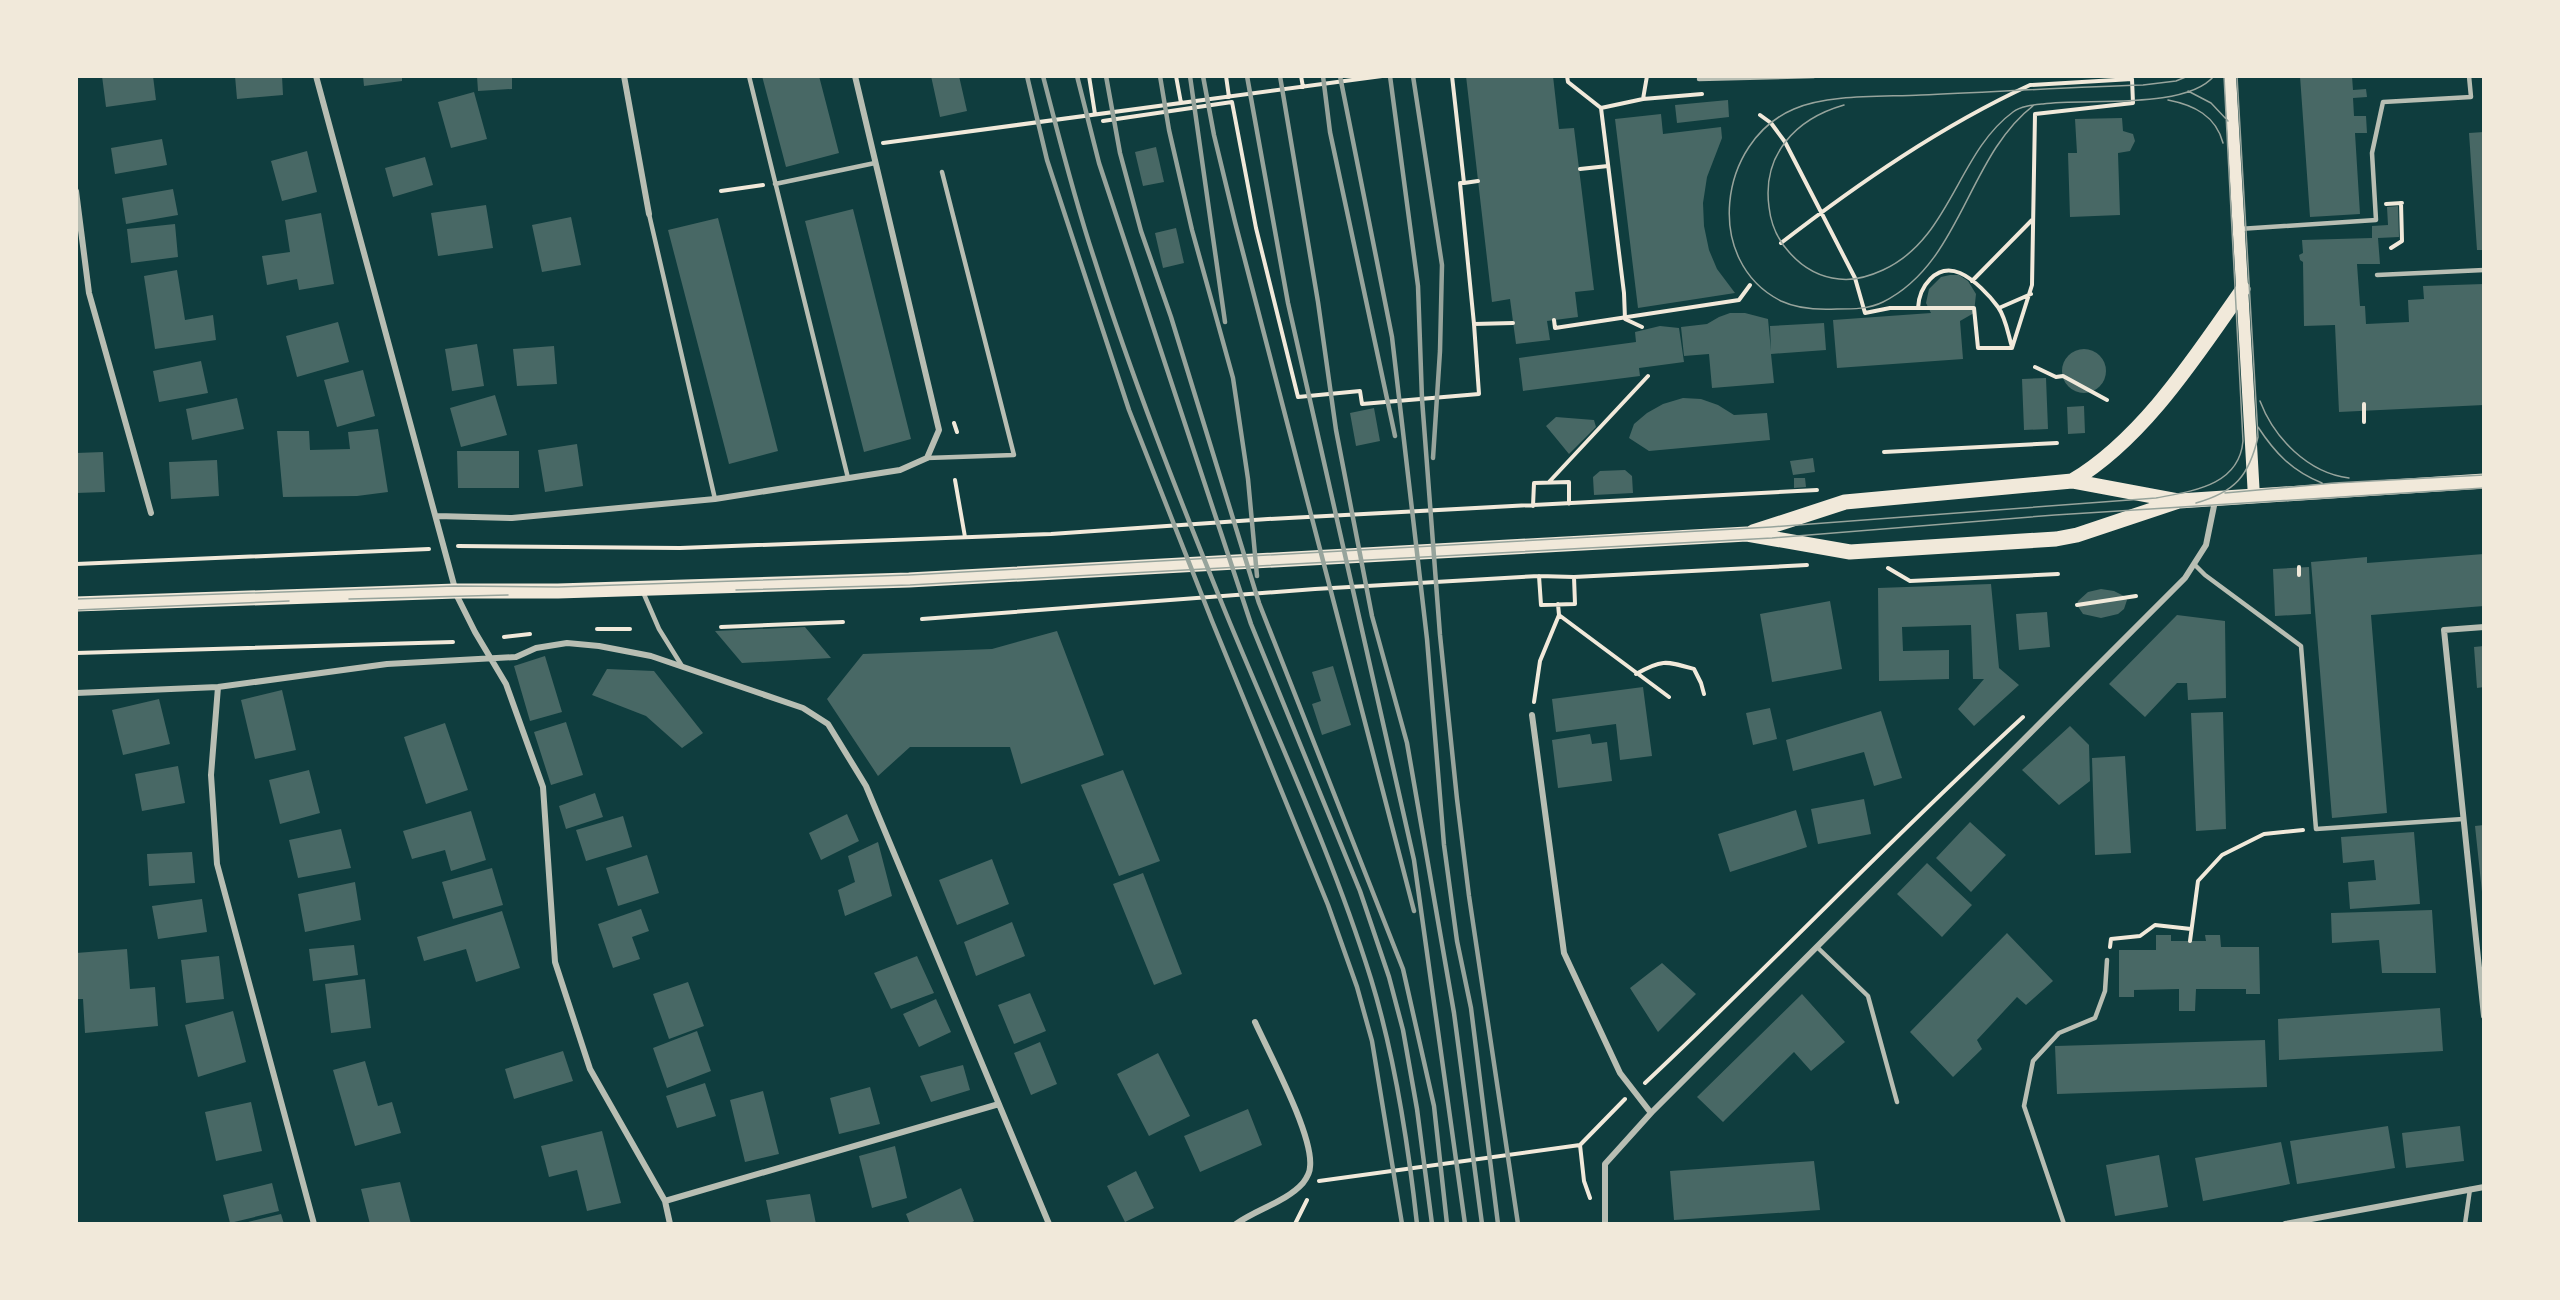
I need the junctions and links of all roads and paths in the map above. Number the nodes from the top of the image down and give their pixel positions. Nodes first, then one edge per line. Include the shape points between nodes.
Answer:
1 (316, 76) edge
2 (624, 76) edge
3 (749, 76) edge
4 (855, 76) edge
5 (1089, 76) edge
6 (1176, 76) edge
7 (1226, 76) edge
8 (1301, 76) edge
9 (1382, 76) edge
10 (1452, 76) edge
11 (1567, 76) edge
12 (1647, 76) edge
13 (1814, 76) edge
14 (2230, 76) edge
15 (2469, 76) edge
16 (1363, 78) edge
17 (2132, 78) edge
18 (1699, 79) dead end
19 (1302, 87) junction
20 (1229, 97) junction
21 (1181, 103) junction
22 (1602, 108) junction
23 (1095, 114) junction
24 (1760, 115) dead end
25 (1103, 121) dead end
26 (871, 144) junction
27 (875, 163) junction
28 (1608, 166) junction
29 (1580, 169) dead end
30 (942, 172) dead end
31 (1478, 181) dead end
32 (1464, 183) junction
33 (775, 184) junction
34 (76, 190) edge
35 (721, 191) dead end
36 (2391, 204) dead end
37 (1822, 212) junction
38 (649, 214) joint
39 (2032, 220) junction
40 (2239, 229) junction
41 (1781, 243) dead end
42 (2391, 248) dead end
43 (2484, 270) edge
44 (2378, 275) dead end
45 (1972, 281) junction
46 (1750, 285) dead end
47 (2243, 289) junction
48 (2031, 294) junction
49 (1918, 308) junction
50 (1999, 308) junction
51 (1625, 319) junction
52 (1554, 320) dead end
53 (1514, 322) dead end
54 (1474, 324) junction
55 (1642, 327) dead end
56 (2012, 348) junction
57 (2035, 367) dead end
58 (1648, 376) dead end
59 (2107, 400) dead end
60 (2364, 404) dead end
61 (2364, 422) dead end
62 (2057, 443) dead end
63 (1884, 452) dead end
64 (927, 458) junction
65 (848, 478) junction
66 (955, 480) dead end
67 (2073, 481) junction
68 (2484, 481) edge
69 (1549, 482) junction
70 (1819, 490) dead end
71 (2253, 497) junction
72 (715, 499) junction
73 (2179, 501) junction
74 (2216, 501) junction
75 (1569, 504) junction
76 (1533, 506) junction
77 (152, 513) dead end
78 (437, 516) junction
79 (1747, 534) junction
80 (965, 537) junction
81 (444, 546) junction
82 (76, 564) edge
83 (1818, 564) dead end
84 (2195, 565) junction
85 (1885, 566) dead end
86 (2299, 567) dead end
87 (2058, 574) dead end
88 (2299, 575) dead end
89 (1539, 576) junction
90 (1574, 577) junction
91 (641, 588) junction
92 (456, 591) junction
93 (2136, 596) dead end
94 (76, 604) edge
95 (1558, 604) junction
96 (2077, 605) dead end
97 (1559, 615) junction
98 (922, 619) dead end
99 (843, 622) dead end
100 (721, 627) dead end
101 (2484, 627) edge
102 (453, 642) dead end
103 (76, 653) edge
104 (492, 660) junction
105 (682, 666) junction
106 (1636, 674) junction
107 (218, 687) junction
108 (76, 693) edge
109 (1704, 694) dead end
110 (1669, 697) dead end
111 (1532, 715) joint
112 (2025, 715) dead end
113 (2463, 819) junction
114 (2316, 829) junction
115 (2191, 929) junction
116 (2190, 941) dead end
117 (1818, 948) junction
118 (2107, 960) joint
119 (2484, 1016) edge
120 (1255, 1022) dead end
121 (1635, 1092) junction
122 (1897, 1102) dead end
123 (999, 1104) junction
124 (1651, 1113) junction
125 (1580, 1146) junction
126 (1332, 1180) dead end
127 (1584, 1181) dead end
128 (2484, 1187) edge
129 (2470, 1189) junction
130 (665, 1201) junction
131 (314, 1224) edge
132 (670, 1224) edge
133 (1049, 1224) edge
134 (1236, 1224) edge
135 (1605, 1224) edge
136 (2064, 1224) edge
137 (2285, 1224) edge
138 (2465, 1224) edge

1 - 78 street
2 - 38 street
3 - 33 lane
4 - 26 street
5 - 23 path
6 - 21 path
7 - 20 path
8 - 19 path
9 - 16 path
10 - 32 path
11 - 22 path via 1568,82
12 - 22 path via 1643,99
13 - 18 lane
14 - 40 main road
15 - 40 lane via 2471,97 2384,102 2372,153 2376,220
16 - 19 path
17 - 37 path via 2030,85 1977,110
17 - 39 path via 2133,103 2035,114
19 - 20 path
20 - 21 path
21 - 23 path
22 - 28 path
23 - 26 path
24 - 37 path via 1785,142
25 - 54 path via 1232,102 1256,228 1298,398 1360,391 1362,404 1479,394
26 - 27 street
27 - 33 lane
27 - 64 street via 939,430
28 - 29 path
28 - 51 path
30 - 64 lane via 1014,455
31 - 32 path
32 - 54 path via 1460,183
33 - 35 path
33 - 65 lane
34 - 77 street via 89,293
36 - 42 path via 2402,203 2402,241
37 - 41 path
37 - 49 path via 1855,278 1865,313
38 - 72 lane
39 - 45 path
39 - 48 path
40 - 47 main road
43 - 44 lane
45 - 49 path via 1954,271 1937,274 1923,285
45 - 50 path
46 - 51 path via 1739,300
47 - 67 main road via 2194,360 2139,425 2102,462
47 - 71 main road
48 - 50 path
48 - 56 path
49 - 56 path via 1974,308 1978,348
50 - 56 path
51 - 52 path via 1555,328
51 - 55 path
53 - 54 path
57 - 59 path via 2056,377 2063,376
58 - 69 path
60 - 61 path
62 - 63 path
64 - 65 street via 900,470
65 - 72 street
66 - 80 path
67 - 73 main road
67 - 79 main road via 1845,502
68 - 71 main road
69 - 75 path via 1569,482
69 - 76 path via 1534,483
70 - 75 path
71 - 74 main road
72 - 78 street via 512,518
73 - 74 main road
73 - 79 main road via 2077,536 2056,539 1850,552
74 - 84 street via 2206,545
75 - 76 path
76 - 80 path
78 - 81 street
79 - 91 main road via 909,580
80 - 81 path via 680,548
81 - 82 path
81 - 92 street
83 - 90 path
84 - 114 lane via 2301,646
84 - 117 street
85 - 87 path via 1910,581
86 - 88 path
89 - 90 path
89 - 95 path via 1541,605
89 - 98 path
90 - 95 path via 1575,604
91 - 92 main road
91 - 105 lane
92 - 94 main road
92 - 104 street
93 - 96 path
95 - 97 path
97 - 106 path
97 - 111 path via 1540,662
99 - 100 path
101 - 113 street via 2444,630
102 - 103 path
104 - 105 street via 567,643 651,656
104 - 107 street via 387,664
104 - 130 street via 506,684 543,787 555,962 590,1069
105 - 123 street via 803,708 828,724 866,786
106 - 109 path via 1656,663 1671,662 1694,669
106 - 110 path
107 - 108 street
107 - 131 street via 211,775 217,864
111 - 121 street via 1564,953 1620,1073
112 - 121 path
113 - 114 lane
113 - 119 street
114 - 115 path via 2264,834 2222,855 2198,881
115 - 116 path
115 - 118 path via 2155,925 2140,936 2112,939
117 - 122 lane via 1868,996
117 - 124 street
118 - 136 lane via 2105,991 2095,1018 2060,1033 2033,1061 2024,1106
120 - 134 street via 1298,1114 1311,1168 1304,1182 1290,1194
121 - 124 street
121 - 125 path
123 - 130 street
123 - 133 street
124 - 135 street via 1605,1164
125 - 126 path
125 - 127 path
128 - 129 street
129 - 137 street
129 - 138 lane
130 - 132 street

